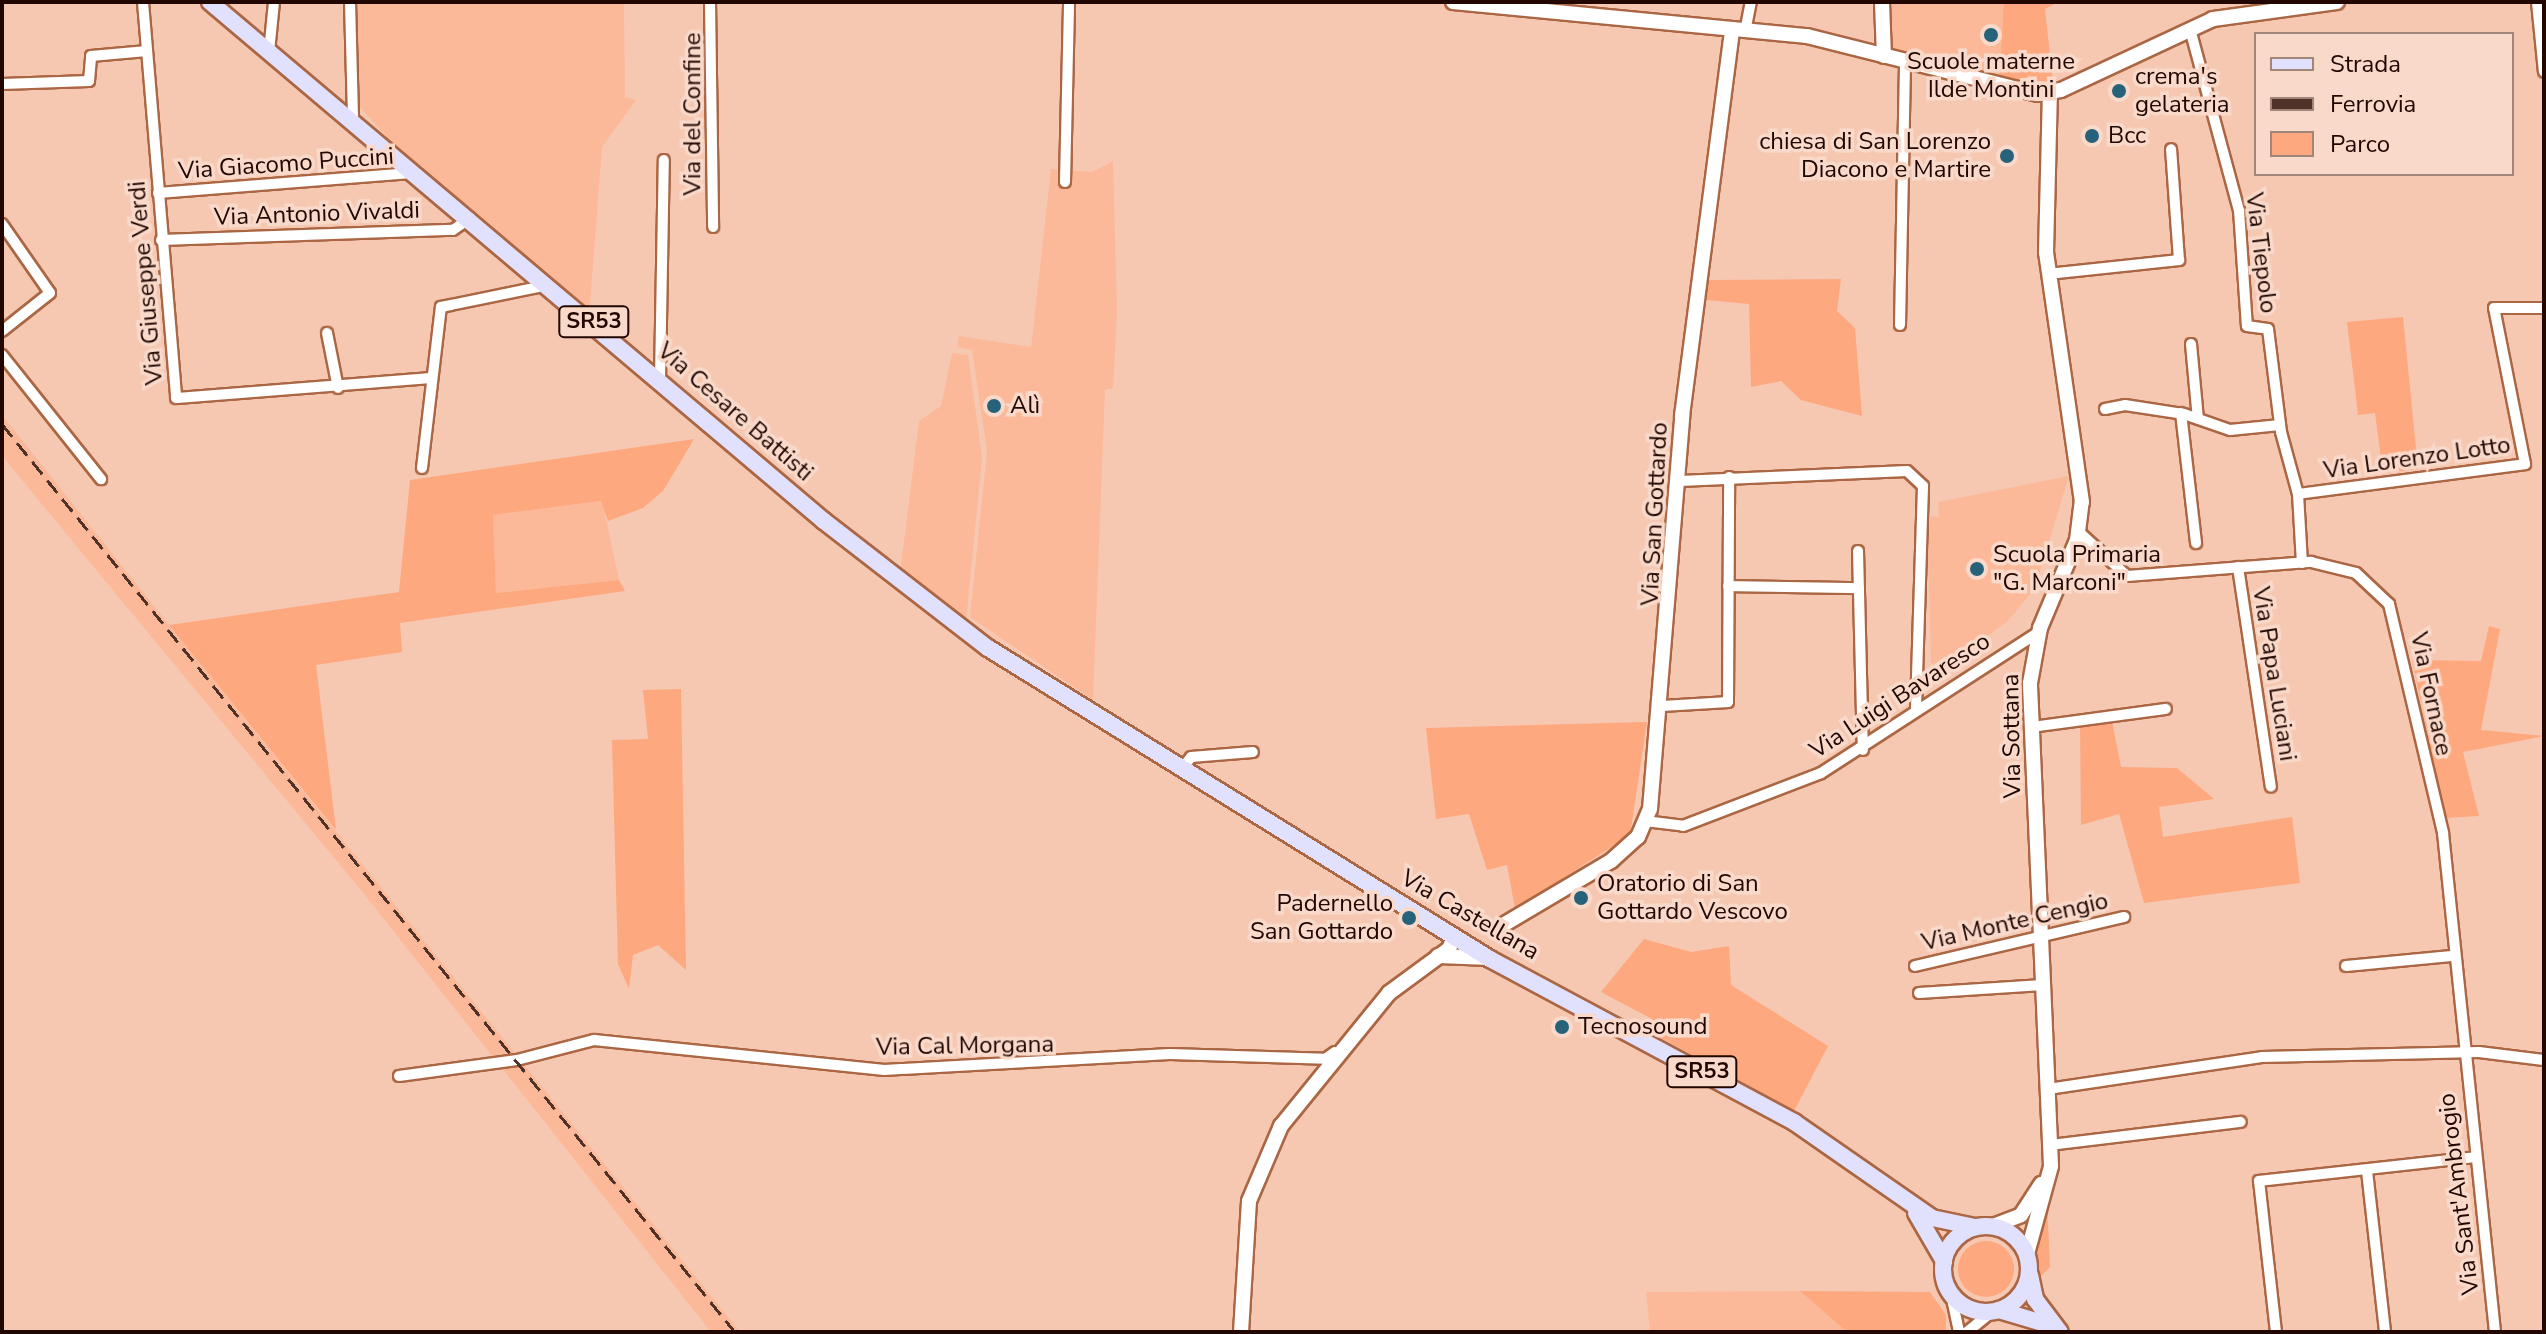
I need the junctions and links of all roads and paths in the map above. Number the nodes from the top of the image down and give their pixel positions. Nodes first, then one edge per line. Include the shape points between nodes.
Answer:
1 (143, 2) edge
2 (210, 2) edge
3 (274, 2) edge
4 (350, 2) edge
5 (710, 2) edge
6 (1069, 2) edge
7 (1453, 2) edge
8 (1751, 2) edge
9 (1882, 2) edge
10 (2337, 2) edge
11 (2537, 2) edge
12 (1489, 4) edge
13 (2190, 29) junction
14 (1738, 32) junction
15 (147, 51) junction
16 (269, 52) junction
17 (1884, 56) junction
18 (1905, 61) junction
19 (2544, 72) edge
20 (2, 84) edge
21 (2050, 93) junction
22 (353, 120) junction
23 (2171, 149) dead end
24 (664, 160) dead end
25 (416, 172) junction
26 (1065, 182) dead end
27 (158, 193) junction
28 (470, 218) junction
29 (2, 224) edge
30 (713, 227) dead end
31 (161, 240) junction
32 (2048, 274) junction
33 (549, 283) junction
34 (2544, 308) edge
35 (1900, 325) dead end
36 (2, 331) edge
37 (327, 333) dead end
38 (2191, 344) dead end
39 (2, 355) edge
40 (429, 378) junction
41 (660, 379) junction
42 (338, 388) junction
43 (2105, 409) dead end
44 (2181, 413) junction
45 (2198, 419) junction
46 (2280, 425) junction
47 (422, 468) dead end
48 (1729, 477) junction
49 (101, 479) dead end
50 (1680, 481) junction
51 (2298, 494) junction
52 (2079, 532) junction
53 (2196, 543) dead end
54 (1858, 551) dead end
55 (2302, 563) junction
56 (2238, 567) junction
57 (1728, 586) junction
58 (1859, 588) junction
59 (2039, 632) junction
60 (1014, 665) joint
61 (1663, 706) junction
62 (1916, 708) junction
63 (2166, 709) dead end
64 (2032, 727) junction
65 (1863, 750) junction
66 (1253, 752) dead end
67 (1181, 770) junction
68 (2271, 787) dead end
69 (1645, 821) junction
70 (2124, 917) dead end
71 (1503, 925) dead end
72 (2040, 935) junction
73 (1454, 937) junction
74 (1433, 955) junction
75 (2452, 956) junction
76 (1490, 959) junction
77 (1915, 966) dead end
78 (2346, 966) dead end
79 (2043, 985) junction
80 (1919, 993) dead end
81 (1335, 1052) junction
82 (2463, 1052) junction
83 (2544, 1060) edge
84 (399, 1076) dead end
85 (2048, 1089) junction
86 (2241, 1122) dead end
87 (2050, 1147) junction
88 (2475, 1157) junction
89 (2367, 1171) junction
90 (1904, 1200) junction
91 (1993, 1226) junction
92 (1975, 1227) junction
93 (2027, 1254) junction
94 (1944, 1261) junction
95 (2030, 1272) junction
96 (1951, 1294) junction
97 (1995, 1311) junction
98 (1241, 1332) edge
99 (1959, 1332) edge
100 (1967, 1332) edge
101 (2060, 1332) edge
102 (2276, 1332) edge
103 (2385, 1332) edge
104 (2495, 1332) edge

1 - 15 street, Via Giuseppe Verdi
2 - 16 main road, Via Cesare Battisti / SR53
3 - 16 street
4 - 22 street
5 - 30 street, Via del Confine
6 - 26 street
7 - 12 street
8 - 14 street
9 - 17 street
10 - 13 street via 2243,12
11 - 19 street
12 - 14 street
13 - 21 street
13 - 46 street, Via Tiepolo via 2239,210 2247,326 2268,329
14 - 17 street via 1807,36
14 - 50 street, Via San Gottardo
15 - 20 street via 91,56 89,81
15 - 27 street, Via Giuseppe Verdi
16 - 22 main road, Via Cesare Battisti / SR53
17 - 18 street
18 - 21 street
18 - 35 street
21 - 32 street, Via Sottana
22 - 25 main road, Via Cesare Battisti / SR53
23 - 32 street via 2179,260
24 - 41 street
25 - 27 street, Via Giacomo Puccini
25 - 28 main road, Via Cesare Battisti / SR53
27 - 31 street, Via Giuseppe Verdi
28 - 31 street, Via Antonio Vivaldi via 453,230
28 - 33 main road, Via Cesare Battisti / SR53
29 - 36 street via 50,293
31 - 42 street, Via Giuseppe Verdi via 178,400
32 - 52 street, Via Sottana via 2080,457
33 - 40 street via 530,293 445,304
33 - 41 main road, Via Cesare Battisti / SR53
34 - 51 street, Via Lorenzo Lotto via 2494,308 2525,464
37 - 42 street
38 - 45 street
39 - 49 street
40 - 42 street, Via Giuseppe Verdi
40 - 47 street
41 - 60 main road, Via Cesare Battisti / SR53 via 824,521
43 - 44 street via 2125,405
44 - 45 street
44 - 53 street
45 - 46 street via 2230,430
46 - 51 street, Via Tiepolo
48 - 50 street
48 - 57 street
48 - 62 street via 1907,471 1923,486
50 - 61 street, Via San Gottardo
51 - 55 street, Via Tiepolo
52 - 56 street, Via Fornace via 2127,576
52 - 59 street, Via Sottana
54 - 58 street
55 - 56 street, Via Fornace
55 - 75 street, Via Fornace via 2356,573 2389,604 2443,833
56 - 68 street, Via Papa Luciani
57 - 58 street
57 - 61 street via 1728,702
58 - 65 street
59 - 62 street, Via Luigi Bavaresco
59 - 64 street, Via Sottana
60 - 67 main road, Via Castellana / SR53
61 - 69 street, Via San Gottardo
62 - 65 street, Via Luigi Bavaresco
63 - 64 street
64 - 72 street, Via Sottana
65 - 69 street, Via Luigi Bavaresco via 1732,812 1683,826
66 - 67 street via 1191,757
67 - 73 main road, Via Castellana / SR53
69 - 71 street via 1611,861
70 - 72 street, Via Monte Cengio
72 - 77 street, Via Monte Cengio
72 - 79 street, Via Sottana
73 - 74 street via 1449,949
73 - 76 main road, Via Castellana / SR53
74 - 76 street
74 - 81 street
75 - 78 street
75 - 82 street, Via Fornace
76 - 90 main road, Via Castellana / SR53 via 1794,1122
79 - 80 street
79 - 85 street, Via Sottana
81 - 84 street, Via Cal Morgana via 1325,1059 1170,1054 884,1070 594,1040 517,1060
81 - 98 street via 1281,1126 1249,1201
82 - 83 street
82 - 85 street via 2262,1057
82 - 88 street, Via Sant'Ambrogio
85 - 87 street, Via Sottana
86 - 87 street
87 - 91 street, Via Sottana via 2028,1208
87 - 93 street, Via Sottana via 2049,1184
88 - 89 street
88 - 104 street, Via Sant'Ambrogio
89 - 102 street via 2259,1181
89 - 103 street
90 - 92 main road, Via Castellana / SR53 via 1945,1224
90 - 94 main road, Via Castellana / SR53
91 - 92 main road, SR53
91 - 93 main road via 2010,1233
92 - 94 main road via 1952,1242
93 - 95 main road
94 - 96 main road, SR53
95 - 97 main road via 2022,1294
95 - 101 main road via 2036,1301
96 - 97 main road via 1969,1309
96 - 99 street
97 - 100 street
97 - 101 main road via 2030,1314

